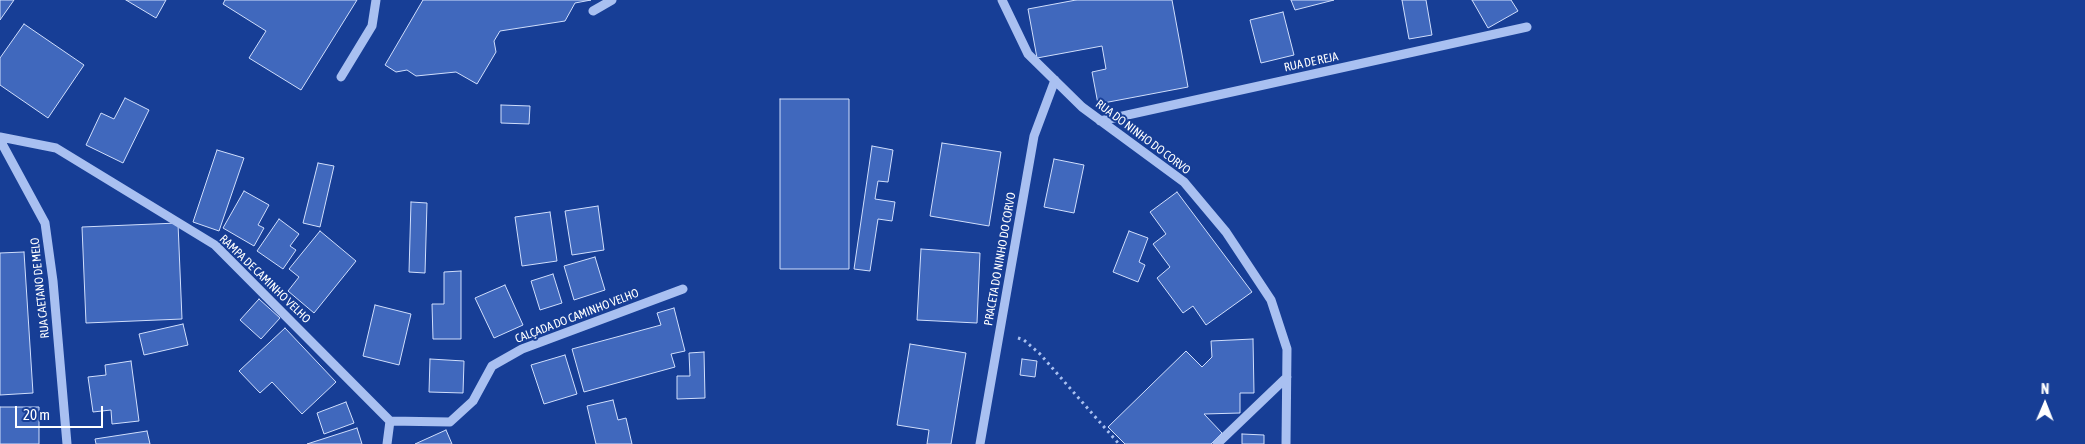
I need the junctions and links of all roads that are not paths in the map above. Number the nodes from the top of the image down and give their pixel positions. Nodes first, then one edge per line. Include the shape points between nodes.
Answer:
1 (376, 0) edge
2 (612, 0) edge
3 (1002, 0) edge
4 (592, 11) dead end
5 (1526, 27) dead end
6 (341, 77) dead end
7 (1055, 80) junction
8 (1100, 121) junction
9 (0, 138) edge
10 (683, 289) dead end
11 (1287, 377) junction
12 (390, 422) junction
13 (67, 444) edge
14 (387, 444) edge
15 (980, 444) edge
16 (1217, 444) edge
17 (1286, 444) edge

1 - 6 street via 372,26
2 - 4 street
3 - 7 street, RUA DO NINHO DO CORVO via 1028,54
5 - 8 street, RUA DE REJA
7 - 8 street, RUA DO NINHO DO CORVO
7 - 15 street, PRACETA DO NINHO DO CORVO via 1034,136
8 - 11 street, RUA DO NINHO DO CORVO via 1184,182 1226,232 1271,300 1287,349
9 - 12 street, RAMPA DE CAMINHO VELHO via 56,148 215,245
9 - 13 street, RUA CAETANO DE MELO via 46,223
10 - 12 street, CALÇADA DO CAMINHO VELHO via 522,349 492,366 473,401 450,422
11 - 16 street
11 - 17 street, RUA DO NINHO DO CORVO
12 - 14 street

